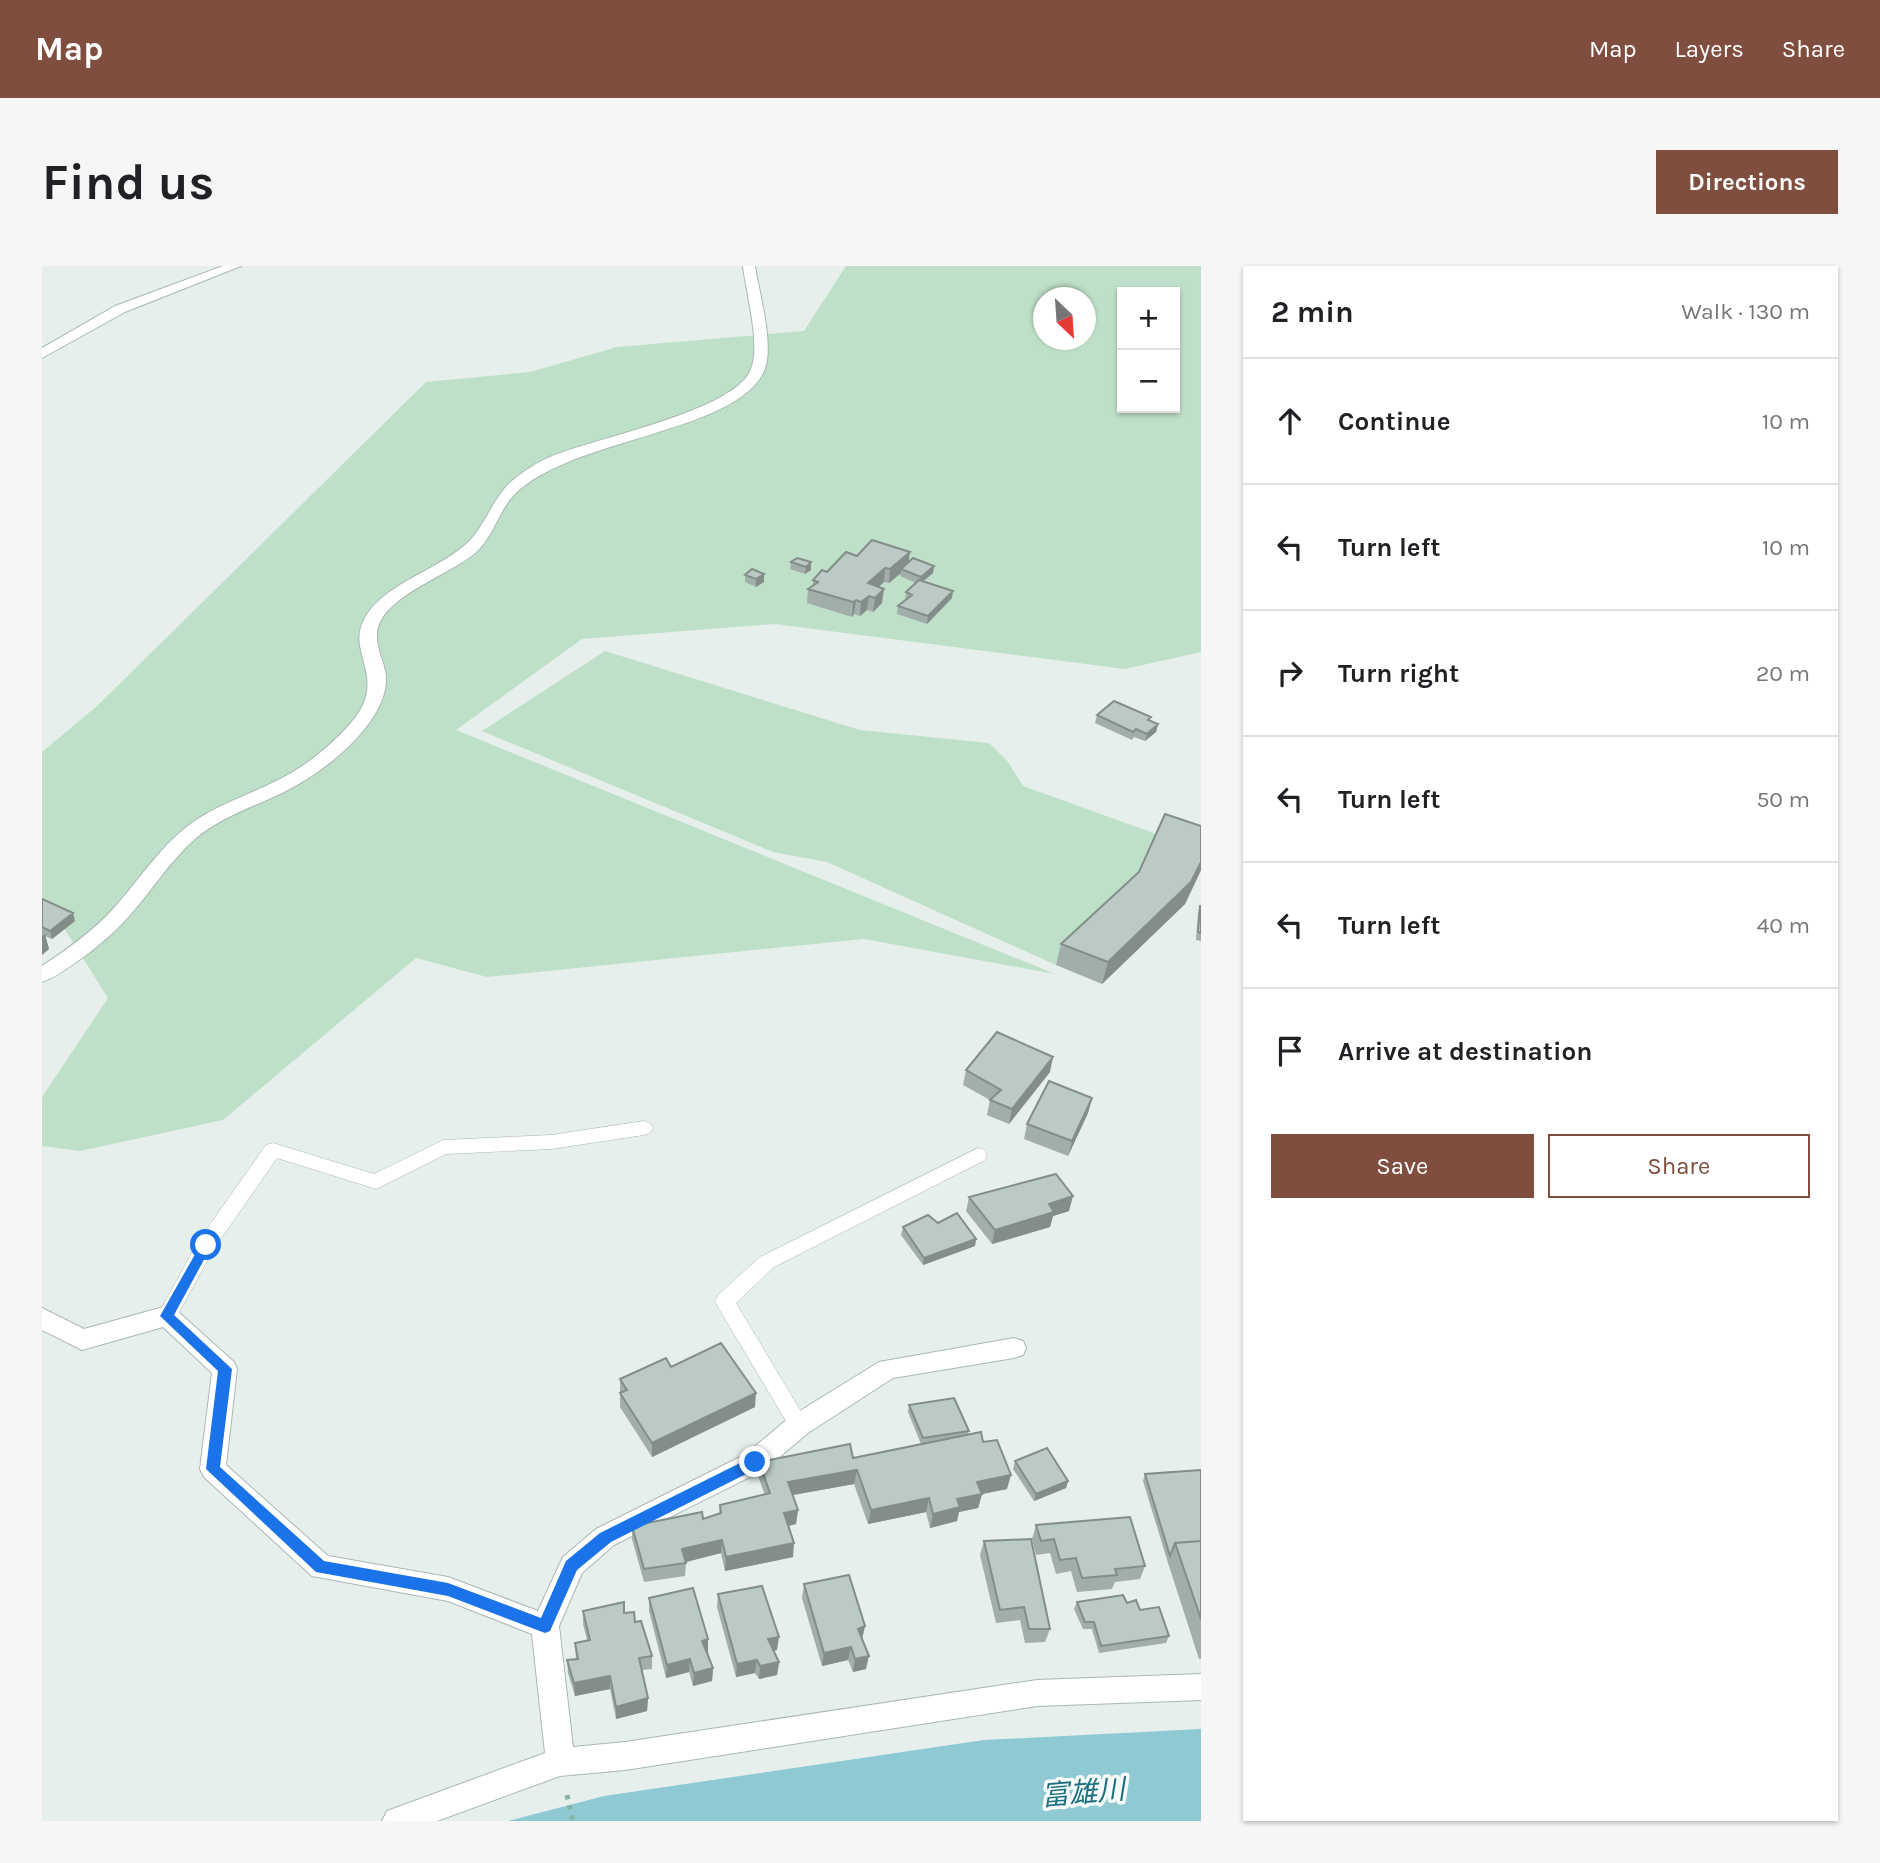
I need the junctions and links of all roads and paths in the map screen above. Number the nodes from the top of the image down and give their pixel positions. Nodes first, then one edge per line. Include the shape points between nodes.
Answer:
1 (235, 266) edge
2 (749, 266) edge
3 (42, 354) edge
4 (42, 975) edge
5 (644, 1128) dead end
6 (978, 1155) dead end
7 (167, 1316) junction
8 (42, 1318) edge
9 (1014, 1348) dead end
10 (799, 1425) junction
11 (545, 1626) junction
12 (1201, 1686) edge
13 (562, 1774) junction
14 (397, 1821) edge
15 (573, 1821) edge

1 - 3 street via 120,309
2 - 4 street via 761,353 758,372 748,386 688,417 555,461 505,495 482,537 373,618 368,641 378,684 370,709 350,734 293,780 201,825 167,856 121,913 73,956
5 - 7 lane via 551,1142 443,1147 376,1182 273,1150 206,1245
6 - 10 lane via 767,1262 725,1301
7 - 8 street via 82,1340
7 - 11 street via 225,1369 213,1469 321,1567 448,1589
9 - 10 street via 888,1369
10 - 11 street via 755,1462 606,1537 572,1565
11 - 13 street
12 - 13 street via 1037,1693 625,1756
13 - 14 street
13 - 15 path

